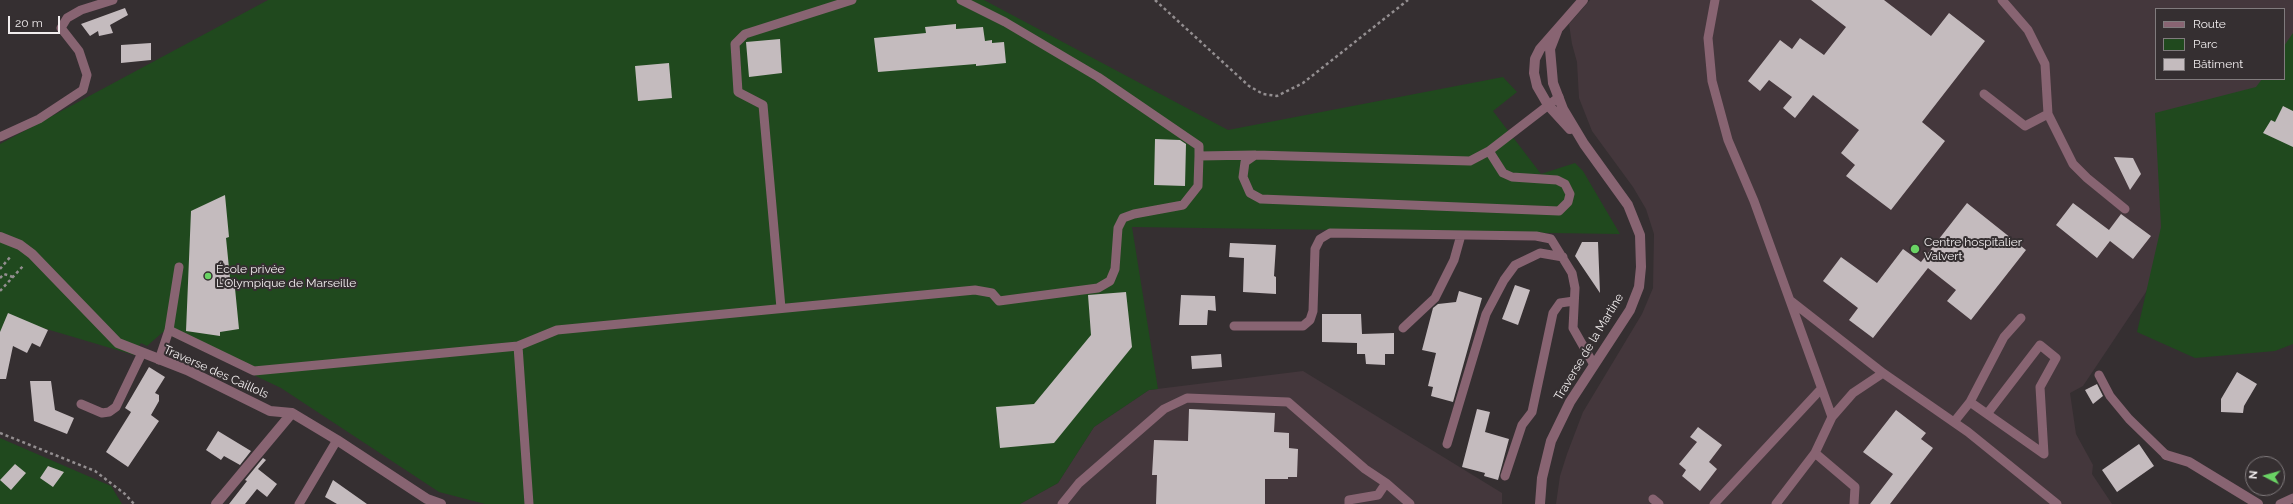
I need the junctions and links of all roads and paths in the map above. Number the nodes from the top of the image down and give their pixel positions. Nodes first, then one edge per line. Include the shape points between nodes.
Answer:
1 (113, 0) edge
2 (852, 0) edge
3 (961, 0) edge
4 (1155, 0) edge
5 (1408, 0) edge
6 (1583, 0) edge
7 (1715, 0) edge
8 (2002, 0) edge
9 (1556, 31) junction
10 (1984, 94) dead end
11 (1558, 97) junction
12 (1548, 105) junction
13 (2048, 114) junction
14 (0, 137) edge
15 (1584, 144) junction
16 (1489, 151) junction
17 (1255, 155) junction
18 (1199, 156) junction
19 (2125, 208) dead end
20 (1461, 235) junction
21 (0, 237) edge
22 (32, 254) junction
23 (1563, 257) junction
24 (179, 267) dead end
25 (13, 277) junction
26 (0, 278) edge
27 (0, 291) edge
28 (1790, 300) junction
29 (1574, 301) junction
30 (781, 308) junction
31 (2021, 318) dead end
32 (1234, 326) dead end
33 (1403, 328) dead end
34 (169, 330) junction
35 (518, 346) junction
36 (142, 353) junction
37 (159, 360) junction
38 (1594, 365) junction
39 (1883, 373) junction
40 (2099, 375) dead end
41 (1821, 389) junction
42 (1970, 402) junction
43 (81, 404) dead end
44 (292, 413) junction
45 (1988, 414) junction
46 (1832, 417) junction
47 (1954, 422) junction
48 (0, 433) edge
49 (337, 440) junction
50 (1446, 444) dead end
51 (1815, 453) junction
52 (2166, 455) joint
53 (1505, 476) dead end
54 (1386, 483) junction
55 (2293, 498) edge
56 (1408, 503) edge
57 (134, 504) edge
58 (216, 504) edge
59 (299, 504) edge
60 (441, 504) edge
61 (529, 504) edge
62 (1062, 504) edge
63 (1349, 504) edge
64 (1540, 504) edge
65 (1714, 504) edge
66 (1776, 504) edge
67 (1854, 504) edge
68 (2057, 504) edge
69 (2258, 504) edge
70 (2280, 504) edge

1 - 14 lane via 81,10 67,18 61,28 79,51 87,74 83,90 38,119
2 - 30 lane via 746,34 735,44 738,92 763,105
3 - 18 lane via 1005,22 1098,77 1200,146
4 - 5 path via 1249,86 1263,94 1277,96 1303,83
6 - 9 street, Traverse de la Martine
7 - 28 lane via 1708,38 1712,81 1728,140 1754,201
8 - 13 lane via 2028,30 2045,64
9 - 11 street, Traverse de la Martine via 1550,48 1550,58 1553,83
9 - 12 street, Traverse de la Martine via 1535,59 1534,73 1537,86
10 - 13 lane via 2025,126
11 - 12 lane
11 - 15 street, Traverse de la Martine
12 - 15 street, Traverse de la Martine
12 - 16 lane
13 - 19 lane via 2073,164
15 - 38 street, Traverse de la Martine via 1628,205 1640,235 1641,252 1639,287 1630,310
16 - 17 lane via 1470,161
16 - 17 lane via 1503,173 1512,177 1557,180 1565,184 1570,194 1568,202 1560,211 1261,199 1250,193 1243,177 1245,162
17 - 18 lane
18 - 30 lane via 1198,186 1183,205 1123,218 1118,228 1115,269 1110,281 1098,288 999,301 992,293 975,290
20 - 23 lane via 1536,236 1551,239
20 - 32 lane via 1330,233 1320,239 1315,249 1313,311 1310,320 1303,326
20 - 33 lane via 1454,260 1434,298
21 - 22 street, Traverse des Caillols via 20,245
22 - 25 path
22 - 36 street, Traverse des Caillols via 118,343
23 - 29 lane via 1572,273
23 - 50 lane via 1540,253 1515,265 1504,280 1486,314
24 - 34 lane
25 - 26 path via 4,274
25 - 27 path
28 - 39 lane
28 - 41 lane
29 - 38 lane via 1573,328
29 - 53 lane via 1560,303 1553,313 1532,412 1522,425
30 - 35 lane via 557,330
31 - 42 lane via 2004,337
34 - 35 lane via 254,371
34 - 37 lane
35 - 61 lane
36 - 37 street, Traverse des Caillols
36 - 43 lane via 116,407 102,413
37 - 44 street, Traverse des Caillols via 187,370 270,410
38 - 64 street, Traverse de la Martine via 1570,402 1551,441 1542,478
39 - 46 lane via 1853,393
39 - 47 lane
40 - 52 lane via 2110,396 2129,419
41 - 46 lane
41 - 65 lane
42 - 45 lane
42 - 47 lane
44 - 49 street, Traverse des Caillols
44 - 58 street
45 - 45 lane via 2044,454 2040,387 2056,358 2040,345
46 - 51 lane
47 - 68 lane
48 - 57 path via 95,472
49 - 59 lane
49 - 60 street, Traverse des Caillols via 427,499
51 - 66 lane
51 - 67 lane via 1855,487
52 - 69 street via 2189,462
54 - 56 lane
54 - 62 lane via 1365,469 1288,402 1187,398 1164,409 1079,483
54 - 63 lane via 1378,495 1349,500
55 - 70 lane

